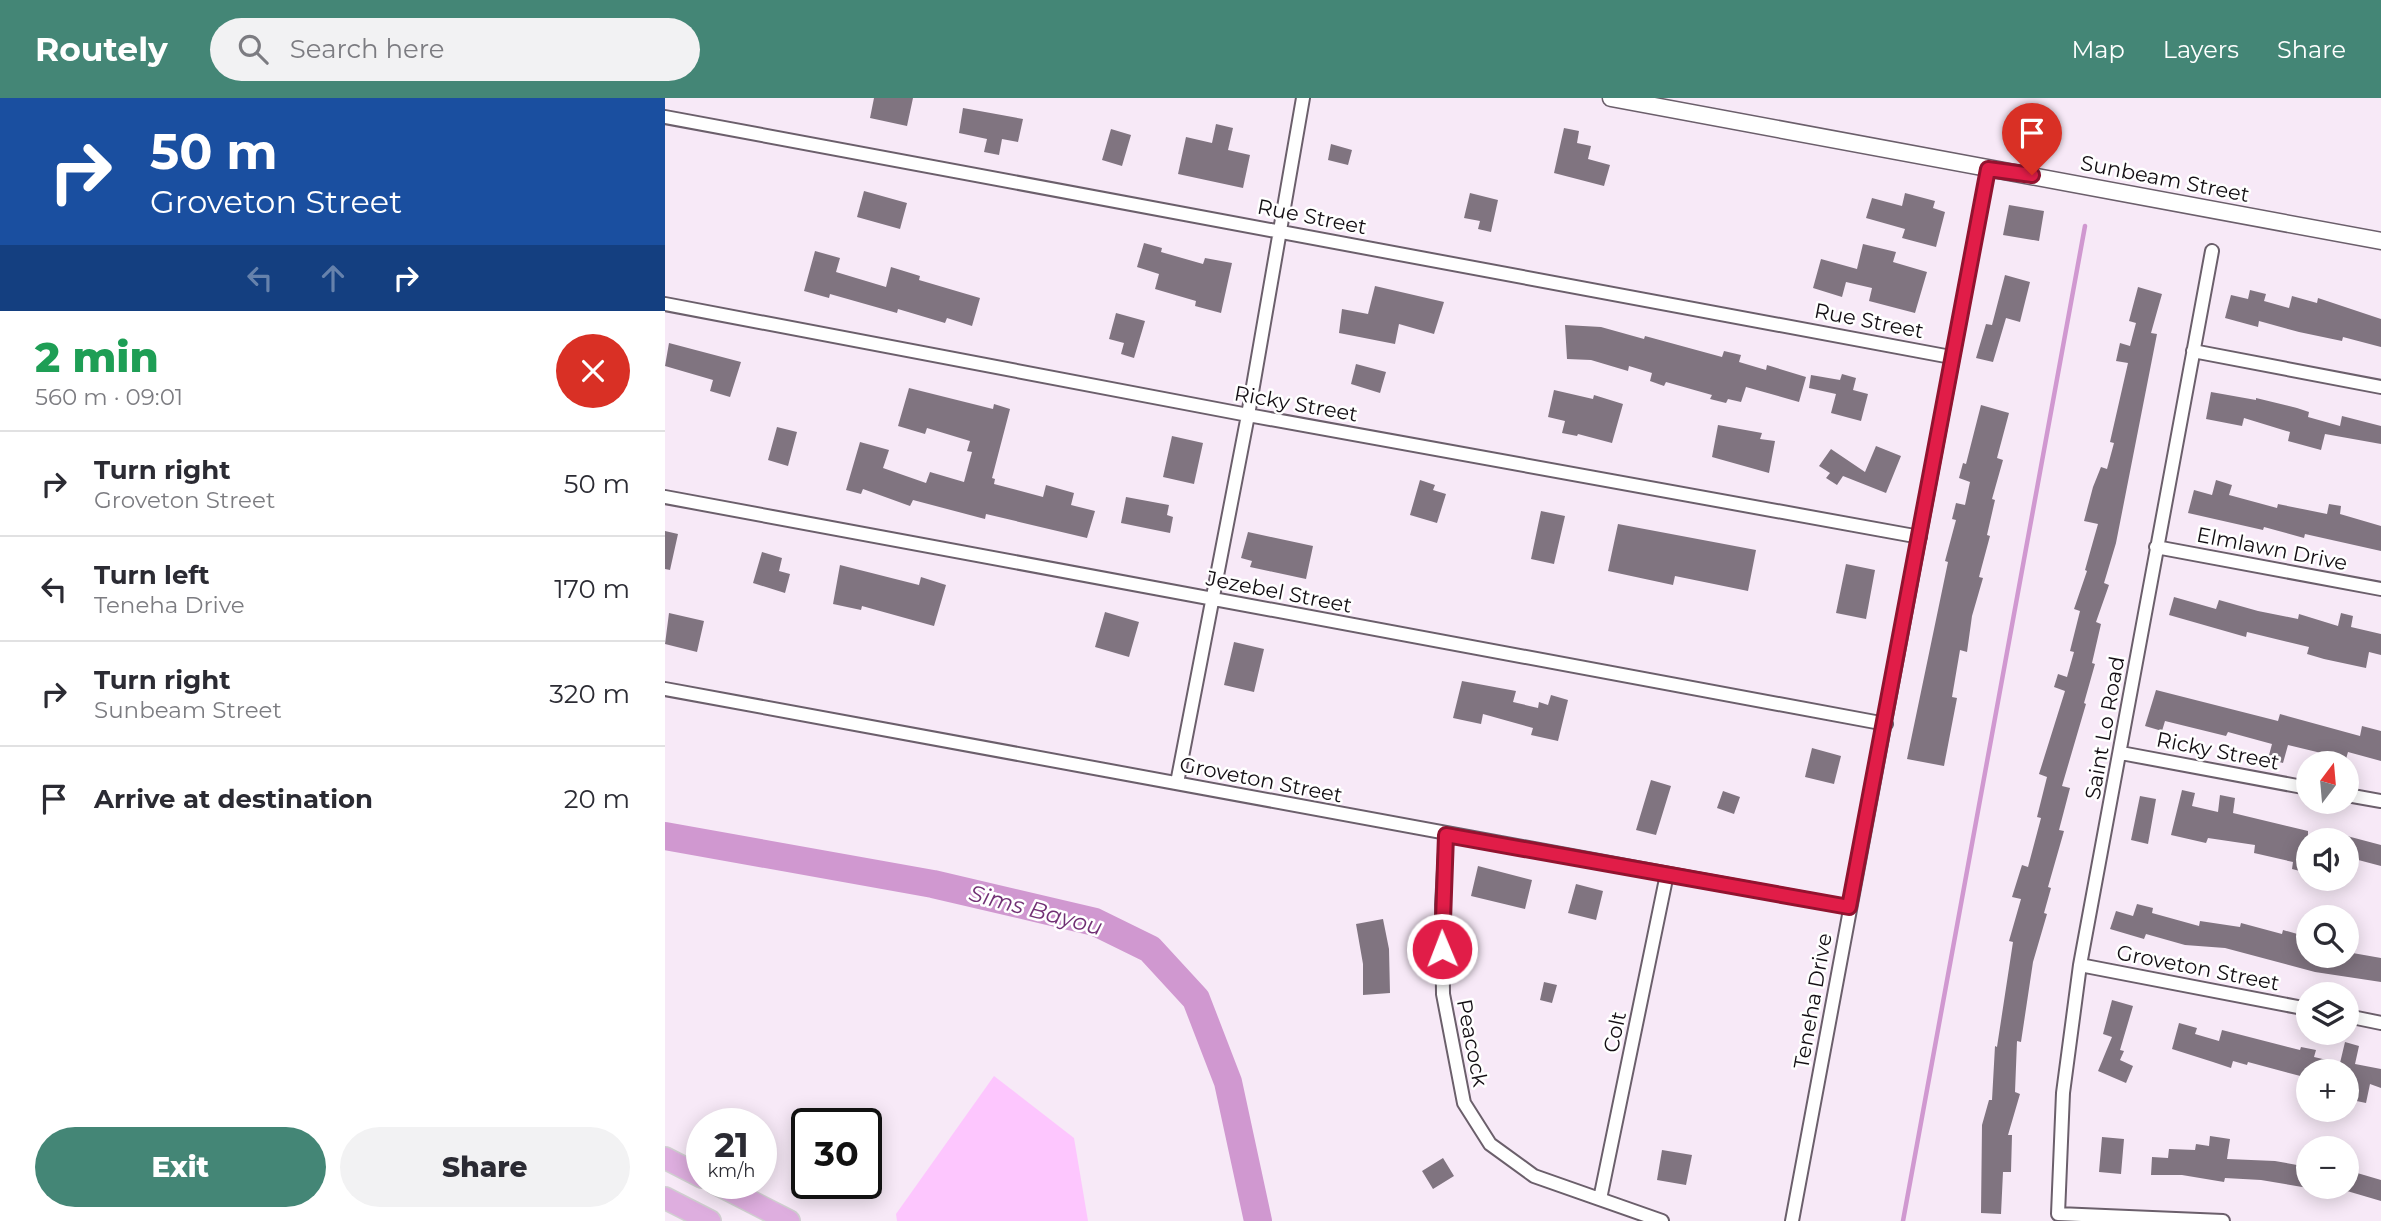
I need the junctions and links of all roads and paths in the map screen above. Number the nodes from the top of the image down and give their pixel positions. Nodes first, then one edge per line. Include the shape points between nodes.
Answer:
1 (1303, 98) edge
2 (1611, 98) edge
3 (665, 117) edge
4 (1988, 169) junction
5 (1281, 234) junction
6 (2381, 242) edge
7 (2212, 251) dead end
8 (665, 304) edge
9 (2193, 351) junction
10 (1951, 356) junction
11 (2381, 387) edge
12 (1248, 415) junction
13 (665, 497) edge
14 (1920, 537) junction
15 (2155, 547) junction
16 (2381, 589) edge
17 (1211, 598) junction
18 (665, 689) edge
19 (1886, 724) junction
20 (2121, 753) junction
21 (1177, 783) junction
22 (2296, 786) edge
23 (2359, 797) edge
24 (2381, 801) edge
25 (1446, 835) junction
26 (1667, 874) junction
27 (1849, 907) junction
28 (2080, 965) junction
29 (2296, 1007) edge
30 (2359, 1018) edge
31 (2381, 1023) edge
32 (665, 1158) edge
33 (686, 1169) edge
34 (665, 1198) edge
35 (746, 1199) edge
36 (1600, 1199) junction
37 (710, 1221) edge
38 (789, 1221) edge
39 (1662, 1221) edge
40 (1792, 1221) edge
41 (2223, 1221) edge

1 - 5 street
2 - 4 street, Sunbeam Street
3 - 5 street, Rue Street via 1251,224
4 - 6 street, Sunbeam Street
4 - 10 street, Teneha Drive
5 - 10 street, Rue Street
5 - 12 street
7 - 9 street, Saint Lo Road
8 - 12 street, Ricky Street
9 - 11 street
9 - 15 street, Saint Lo Road
10 - 14 street, Teneha Drive
12 - 14 street, Ricky Street
12 - 17 street
13 - 17 street, Jezebel Street
14 - 19 street, Teneha Drive
15 - 16 street, Elmlawn Drive
15 - 20 street, Saint Lo Road
17 - 19 street, Jezebel Street
17 - 21 street
18 - 21 street, Groveton Street
19 - 27 street, Teneha Drive
20 - 22 street, Ricky Street
20 - 28 street, Saint Lo Road
21 - 25 street, Groveton Street
23 - 24 street
25 - 26 street, Groveton Street
25 - 36 street, Peacock via 1443,994 1464,1103 1490,1143 1534,1176
26 - 27 street, Groveton Street
26 - 36 street, Colt
27 - 40 street, Teneha Drive
28 - 29 street, Groveton Street
28 - 41 street, Saint Lo Road via 2063,1093 2058,1214
30 - 31 street
32 - 33 main road
34 - 37 main road
35 - 38 main road
36 - 39 street, Peacock

